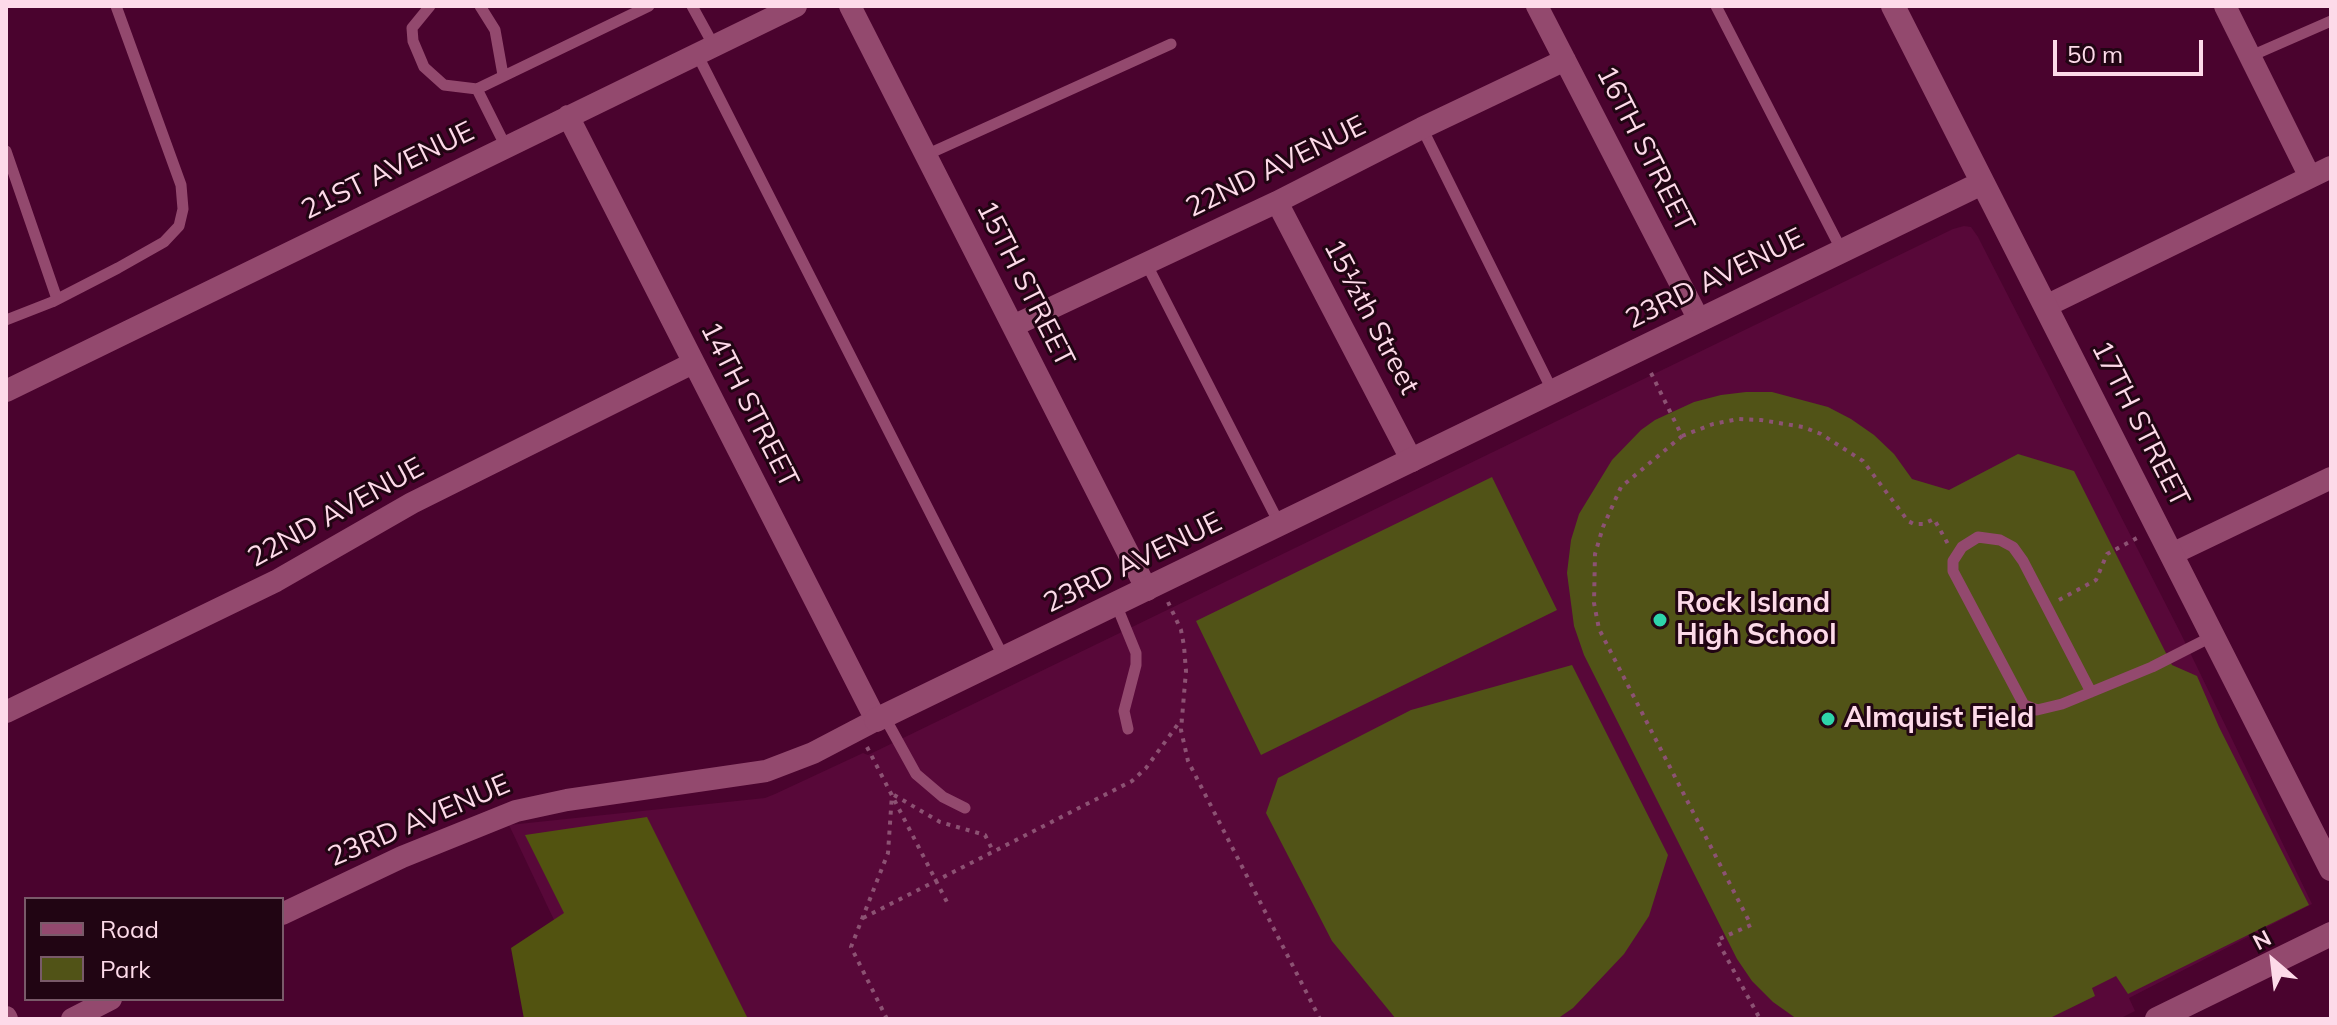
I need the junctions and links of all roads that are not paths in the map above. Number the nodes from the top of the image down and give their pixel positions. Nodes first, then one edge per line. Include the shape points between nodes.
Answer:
1 (116, 6) edge
2 (430, 6) edge
3 (480, 6) edge
4 (649, 6) edge
5 (692, 6) edge
6 (796, 6) edge
7 (850, 6) edge
8 (1537, 6) edge
9 (1716, 6) edge
10 (1893, 6) edge
11 (2225, 6) edge
12 (2331, 21) edge
13 (1171, 44) dead end
14 (705, 50) junction
15 (2251, 56) junction
16 (1565, 60) junction
17 (503, 75) junction
18 (477, 89) junction
19 (568, 116) junction
20 (1422, 128) junction
21 (506, 147) junction
22 (6, 151) edge
23 (926, 155) junction
24 (2331, 167) edge
25 (2310, 177) junction
26 (1982, 183) junction
27 (1277, 202) junction
28 (1842, 251) junction
29 (1146, 263) junction
30 (57, 299) junction
31 (2046, 306) junction
32 (6, 320) edge
33 (1699, 320) junction
34 (1013, 326) junction
35 (693, 363) junction
36 (6, 391) edge
37 (1553, 392) junction
38 (1412, 461) junction
39 (2331, 478) edge
40 (1280, 525) junction
41 (2172, 554) junction
42 (1158, 596) junction
43 (1116, 604) junction
44 (2213, 636) junction
45 (1004, 659) junction
46 (2091, 692) junction
47 (6, 712) edge
48 (880, 718) junction
49 (1128, 729) dead end
50 (965, 808) dead end
51 (2331, 869) edge
52 (284, 913) edge
53 (2331, 934) edge
54 (107, 1001) edge
55 (72, 1019) edge
56 (2157, 1019) edge

1 - 30 lane via 181,185 183,209 179,226 164,242
2 - 18 lane via 412,28 424,67 444,85
3 - 17 lane via 495,30
4 - 17 lane
5 - 14 lane
6 - 14 street, 21ST AVENUE
7 - 23 street, 15TH STREET
8 - 16 street, 16TH STREET
9 - 28 lane
10 - 26 street, 17TH STREET
11 - 15 street
12 - 15 lane
13 - 23 lane
14 - 19 street, 21ST AVENUE
14 - 45 lane
15 - 25 street
16 - 20 street, 22ND AVENUE
16 - 33 street, 16TH STREET
17 - 18 lane
18 - 21 lane
19 - 21 street, 21ST AVENUE
19 - 35 street, 14TH STREET
20 - 27 street, 22ND AVENUE
20 - 37 lane
21 - 36 street, 21ST AVENUE
22 - 30 lane
23 - 34 street, 15TH STREET
24 - 25 street
25 - 31 street
26 - 28 street, 23RD AVENUE
26 - 31 street, 17TH STREET
27 - 29 street, 22ND AVENUE
27 - 38 street, 15½th Street
28 - 33 street, 23RD AVENUE
29 - 34 street, 22ND AVENUE
29 - 40 lane
30 - 32 lane
31 - 41 street, 17TH STREET
33 - 37 street, 23RD AVENUE
34 - 42 street, 15TH STREET
35 - 47 street, 22ND AVENUE via 412,503 276,581
35 - 48 street, 14TH STREET
37 - 38 street, 23RD AVENUE
38 - 40 street, 23RD AVENUE
39 - 41 street
40 - 42 street, 23RD AVENUE
41 - 44 street, 17TH STREET
42 - 43 street, 23RD AVENUE
43 - 45 street, 23RD AVENUE
43 - 49 lane via 1136,653 1124,711
44 - 46 lane
44 - 51 street, 17TH STREET
45 - 48 street, 23RD AVENUE
46 - 46 lane via 2037,710 2024,705 1953,571 1962,547 1978,537 2013,547
48 - 50 lane via 916,774
48 - 52 street, 23RD AVENUE via 766,771 516,811
53 - 56 street
54 - 55 street

